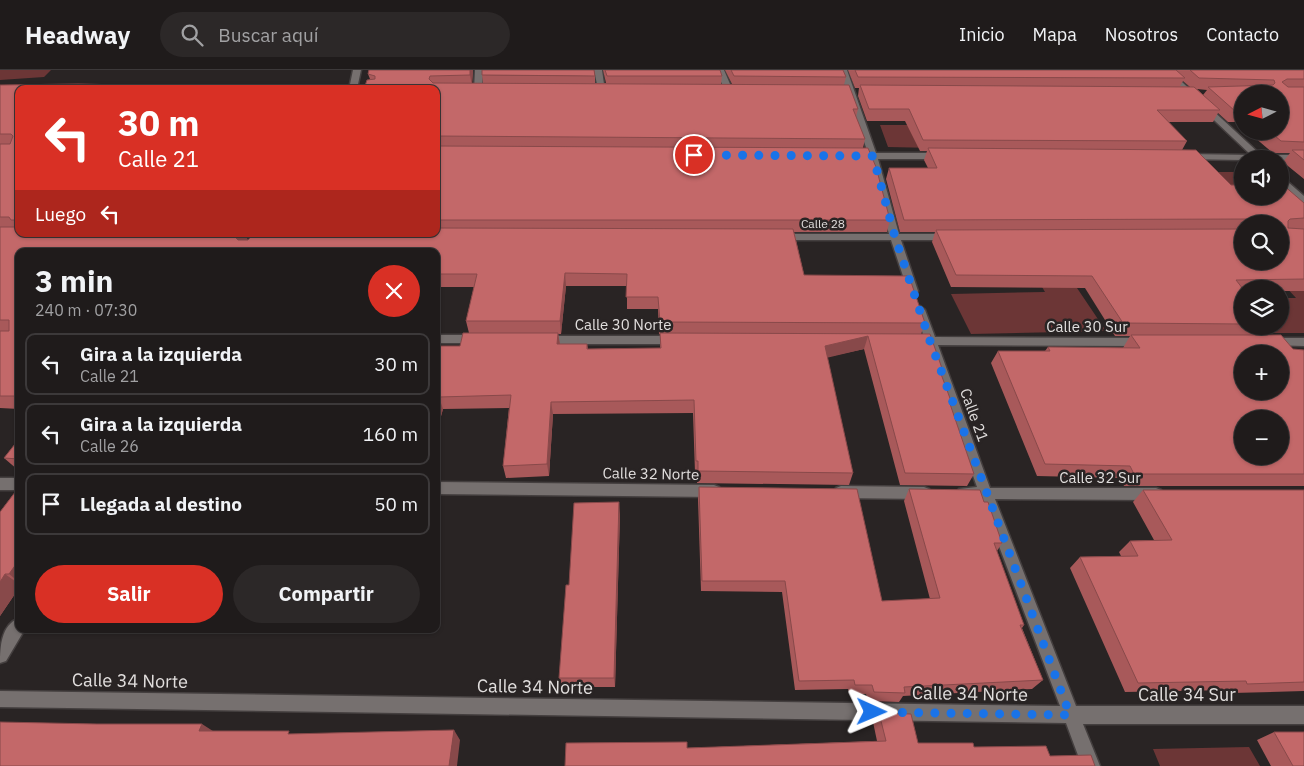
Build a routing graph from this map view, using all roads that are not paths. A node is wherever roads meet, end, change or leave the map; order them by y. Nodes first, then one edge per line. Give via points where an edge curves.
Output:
1 (357, 70) edge
2 (479, 70) edge
3 (598, 70) edge
4 (720, 70) edge
5 (843, 70) edge
6 (1165, 70) edge
7 (354, 85) edge
8 (488, 90) edge
9 (592, 90) edge
10 (602, 90) junction
11 (612, 90) edge
12 (720, 91) edge
13 (729, 91) junction
14 (739, 91) edge
15 (840, 91) edge
16 (850, 91) junction
17 (860, 91) edge
18 (1178, 93) edge
19 (1188, 93) junction
20 (1207, 93) edge
21 (1251, 150) edge
22 (843, 156) edge
23 (873, 156) junction
24 (952, 156) edge
25 (1180, 157) edge
26 (1234, 158) edge
27 (1289, 158) edge
28 (1304, 158) edge
29 (1289, 187) edge
30 (1304, 201) edge
31 (766, 237) edge
32 (895, 237) junction
33 (965, 237) edge
34 (440, 339) edge
35 (486, 340) edge
36 (535, 340) edge
37 (683, 340) edge
38 (901, 341) edge
39 (930, 341) junction
40 (1156, 342) edge
41 (1255, 342) edge
42 (1304, 342) edge
43 (0, 484) edge
44 (15, 484) edge
45 (440, 488) edge
46 (726, 491) edge
47 (826, 492) edge
48 (986, 494) junction
49 (1175, 494) edge
50 (15, 631) edge
51 (0, 655) edge
52 (0, 699) edge
53 (1070, 715) junction
54 (1304, 715) edge
55 (1091, 766) edge

1 - 7 street
2 - 8 street via 474,90
3 - 10 street
4 - 13 street
5 - 16 street, Calle 21
6 - 19 street
9 - 10 street
10 - 11 street
12 - 13 street
13 - 14 street
15 - 16 street
16 - 17 street
16 - 23 street, Calle 21
18 - 19 street
19 - 20 street
19 - 21 street
22 - 23 street
23 - 24 street
23 - 32 street, Calle 21
25 - 26 street
27 - 28 street
29 - 30 street
31 - 32 street, Calle 28
32 - 33 street, Calle 28
32 - 39 street, Calle 21
34 - 35 street
36 - 37 street, Calle 30 Norte
38 - 39 street
39 - 40 street, Calle 30 Sur
39 - 48 street, Calle 21
41 - 42 street
43 - 44 street
45 - 46 street, Calle 32 Norte
47 - 48 street
48 - 49 street, Calle 32 Sur
48 - 53 street, Calle 21
50 - 51 street
52 - 53 street, Calle 34 Norte
53 - 54 street, Calle 34 Sur
53 - 55 street, Calle 21

